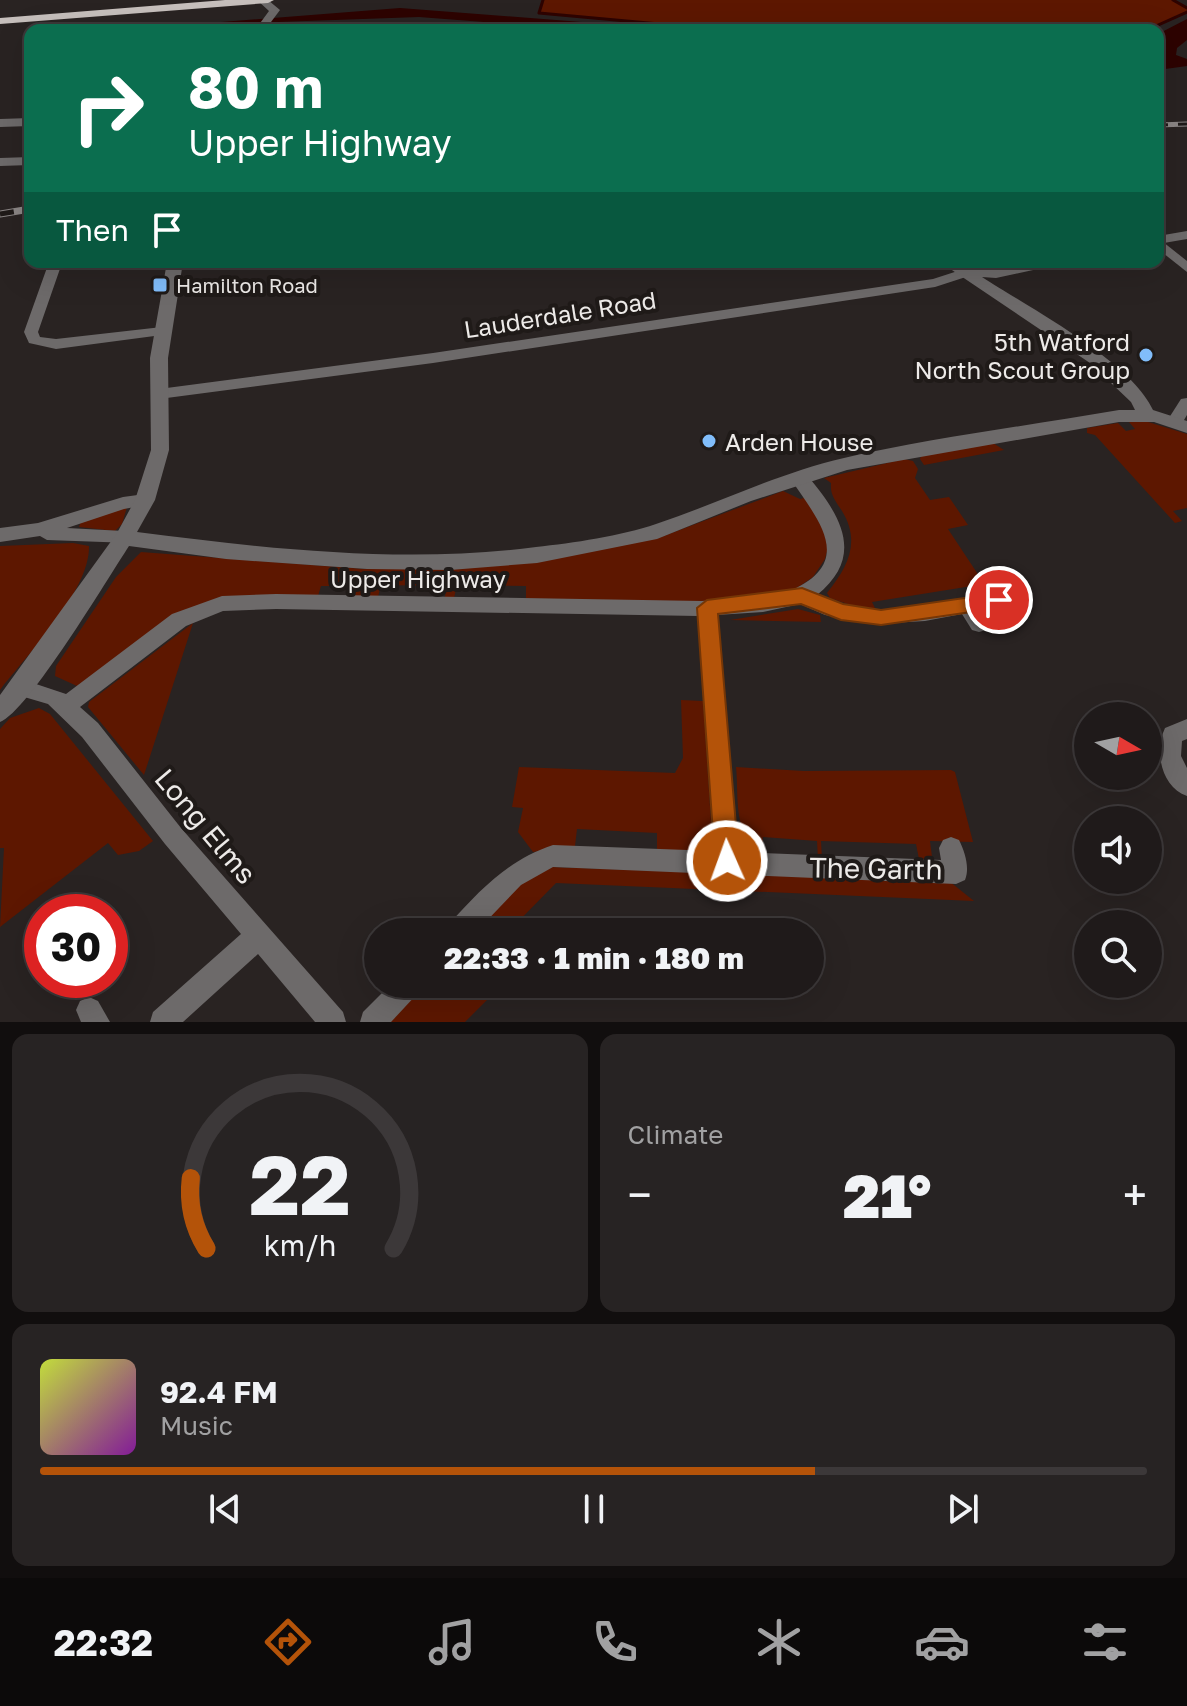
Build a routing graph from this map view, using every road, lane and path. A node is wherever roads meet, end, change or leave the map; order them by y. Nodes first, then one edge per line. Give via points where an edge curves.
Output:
1 (207, 0) edge
2 (286, 0) edge
3 (264, 5) edge
4 (0, 13) edge
5 (0, 21) edge
6 (24, 122) edge
7 (0, 123) edge
8 (24, 161) edge
9 (0, 162) edge
10 (1187, 235) edge
11 (1164, 240) edge
12 (1164, 247) edge
13 (53, 268) edge
14 (174, 268) edge
15 (959, 268) edge
16 (1021, 268) edge
17 (1187, 268) edge
18 (967, 272) junction
19 (162, 331) junction
20 (159, 394) junction
21 (1187, 403) edge
22 (1146, 415) junction
23 (1176, 422) edge
24 (799, 478) junction
25 (145, 500) junction
26 (39, 530) junction
27 (0, 535) edge
28 (124, 538) junction
29 (802, 596) junction
30 (999, 600) dead end
31 (967, 605) junction
32 (707, 608) junction
33 (979, 624) dead end
34 (21, 688) junction
35 (65, 706) junction
36 (0, 712) edge
37 (1187, 728) edge
38 (1187, 786) edge
39 (951, 848) dead end
40 (727, 861) junction
41 (472, 918) edge
42 (259, 935) junction
43 (396, 998) edge
44 (163, 1022) edge
45 (333, 1022) edge
46 (373, 1022) edge

1 - 4 highway
2 - 3 highway
3 - 5 highway
6 - 7 street
8 - 9 street
10 - 11 street
12 - 17 street
13 - 19 street via 31,332 34,340 56,344
14 - 19 street
15 - 18 street
16 - 18 street
18 - 20 street, Lauderdale Road via 935,283
18 - 22 street via 982,288 1096,359 1139,399
19 - 20 street
20 - 25 street via 160,450
21 - 23 street, Upper Highway
22 - 23 street, Upper Highway
22 - 24 street, Upper Highway via 891,454
24 - 28 street, Upper Highway via 657,532 537,555 367,561
24 - 29 street via 833,522 837,540 820,581
25 - 26 street
25 - 28 street
26 - 27 street
26 - 28 street
28 - 34 street
29 - 31 street, Upper Highway via 841,612 881,618
29 - 32 street, Upper Highway
30 - 31 street, Upper Highway
31 - 33 street
32 - 35 street, Upper Highway via 222,604 179,620
32 - 40 street
34 - 35 street, Long Elms via 55,697
34 - 36 street
35 - 42 street, Long Elms
37 - 38 street via 1173,735 1168,747
39 - 40 street, The Garth via 956,872
40 - 41 street, The Garth via 568,855 539,860 510,878
42 - 44 street
42 - 45 street, Long Elms
43 - 46 street

